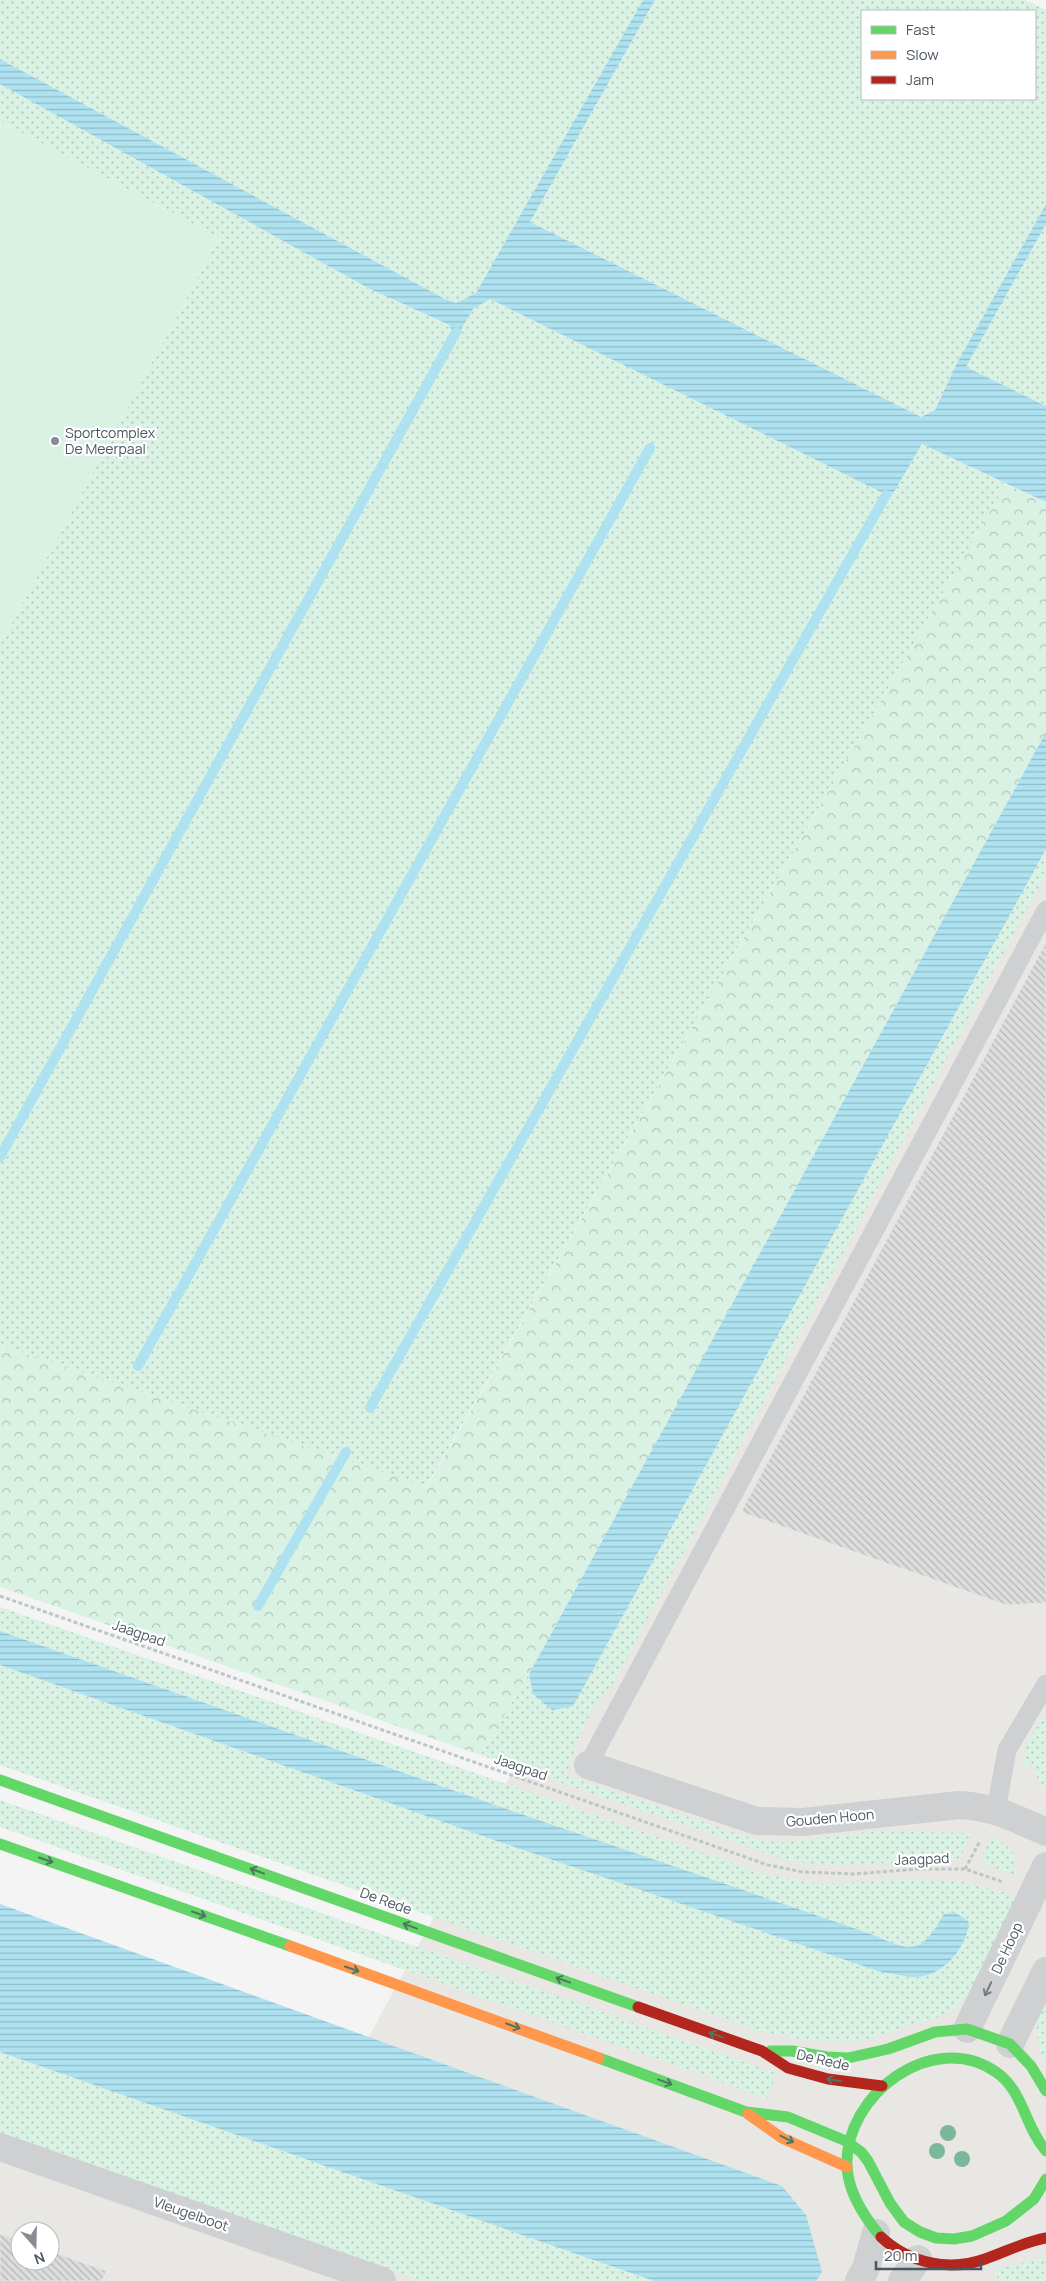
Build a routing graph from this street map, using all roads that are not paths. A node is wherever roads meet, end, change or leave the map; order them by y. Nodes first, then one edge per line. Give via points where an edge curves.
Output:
1 (1046, 910) edge
2 (1046, 1684) edge
3 (588, 1765) joint
4 (0, 1780) edge
5 (996, 1810) junction
6 (1046, 1832) edge
7 (0, 1844) edge
8 (1046, 1866) edge
9 (1046, 1971) edge
10 (967, 2030) junction
11 (1010, 2044) junction
12 (762, 2051) junction
13 (949, 2058) junction
14 (882, 2086) junction
15 (1046, 2090) edge
16 (746, 2112) junction
17 (850, 2143) junction
18 (0, 2147) edge
19 (1046, 2150) edge
20 (847, 2167) junction
21 (1046, 2179) edge
22 (1022, 2210) junction
23 (1038, 2211) dead end
24 (876, 2234) junction
25 (1046, 2238) edge
26 (928, 2249) junction
27 (382, 2281) edge
28 (859, 2281) edge
29 (902, 2281) edge

1 - 3 lane
2 - 5 lane via 1007,1750
3 - 5 street, Gouden Hoon via 757,1821 810,1822 959,1804
12 -> 4 main road, De Rede
5 - 6 street, Gouden Hoon
7 -> 16 main road
8 -> 10 street, De Hoop
9 - 11 street
10 - 11 main road
10 - 12 main road, De Rede via 935,2032 848,2058 792,2050
10 - 13 main road
11 - 15 main road via 1031,2066
14 -> 12 main road, De Rede via 828,2079 788,2068
13 - 14 main road via 918,2065
13 - 19 main road via 966,2058 999,2073 1012,2087 1028,2128
14 - 17 main road via 864,2107
16 - 17 main road via 787,2117
16 -> 20 main road via 782,2138
17 - 20 main road
17 - 26 main road via 865,2155 894,2209 904,2222 919,2232
18 - 27 street, Vleugelboot
20 - 24 main road via 858,2204
21 - 22 main road via 1035,2198
22 - 23 main road
22 - 26 main road via 980,2234 957,2238
24 - 26 main road via 894,2250
24 - 28 street
25 - 26 main road via 1028,2240 981,2261 947,2266
26 - 29 street

